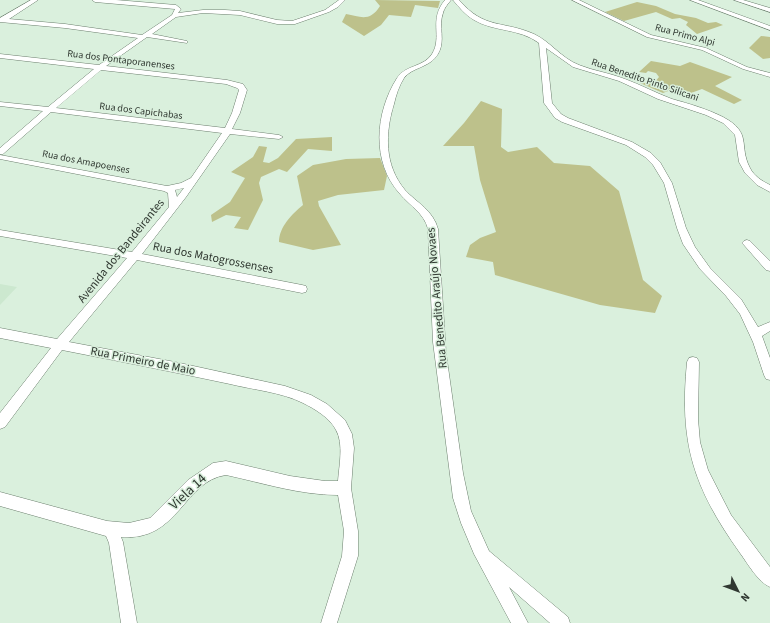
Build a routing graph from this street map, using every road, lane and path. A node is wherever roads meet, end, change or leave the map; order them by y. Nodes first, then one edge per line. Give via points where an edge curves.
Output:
1 (35, 0) edge
2 (95, 0) edge
3 (342, 0) edge
4 (448, 0) edge
5 (456, 0) edge
6 (575, 0) edge
7 (693, 0) edge
8 (737, 0) edge
9 (770, 3) edge
10 (760, 7) junction
11 (770, 10) edge
12 (174, 16) junction
13 (1, 21) edge
14 (770, 28) edge
15 (143, 36) junction
16 (185, 42) dead end
17 (542, 42) junction
18 (557, 55) junction
19 (0, 56) edge
20 (542, 56) junction
21 (99, 68) junction
22 (770, 75) edge
23 (240, 86) joint
24 (0, 104) edge
25 (48, 110) junction
26 (228, 132) junction
27 (279, 137) dead end
28 (0, 152) edge
29 (0, 157) edge
30 (194, 180) junction
31 (167, 189) junction
32 (770, 189) edge
33 (174, 207) junction
34 (0, 232) edge
35 (747, 243) dead end
36 (135, 256) junction
37 (770, 267) edge
38 (302, 289) dead end
39 (770, 326) edge
40 (0, 333) edge
41 (755, 334) junction
42 (60, 344) junction
43 (693, 362) dead end
44 (770, 374) edge
45 (0, 423) edge
46 (344, 488) junction
47 (0, 499) edge
48 (107, 528) junction
49 (482, 554) junction
50 (770, 579) edge
51 (129, 623) edge
52 (329, 623) edge
53 (520, 623) edge
54 (562, 623) edge

1 - 13 street
2 - 12 street via 176,7 178,9
3 - 12 street via 326,11 293,23 232,12 206,11
4 - 49 street, Rua Benedito Araújo Novaes via 440,9 436,54 400,78 386,114 383,140 398,188 428,216 432,224 438,331 459,494 467,522
5 - 17 street, Rua Benedito Pinto Silicani via 467,13 481,23 527,34
6 - 22 street, Rua Primo Alpi via 649,36 704,49 745,68
7 - 14 street
8 - 10 street
9 - 10 street
10 - 11 street
12 - 15 street
13 - 15 street
15 - 16 street
15 - 21 street
17 - 18 street, Rua Benedito Pinto Silicani
17 - 20 street
18 - 20 street
18 - 32 street, Rua Benedito Pinto Silicani via 576,66 617,78 724,121 739,136 742,157 749,174
19 - 21 street, Rua dos Pontaporanenses
20 - 41 street via 548,103 558,116 635,147 649,156 660,168 669,183 687,242 704,266 743,310
21 - 23 street, Rua dos Pontaporanenses via 226,82
21 - 25 street
23 - 26 street, Avenida dos Bandeirantes via 242,95
24 - 25 street, Rua dos Capichabas
25 - 26 street, Rua dos Capichabas
25 - 28 street
26 - 27 street, Rua dos Capichabas
26 - 30 street, Avenida dos Bandeirantes
29 - 31 street, Rua dos Amapoenses
30 - 31 street, Rua dos Amapoenses
30 - 33 street, Avenida dos Bandeirantes
31 - 33 street via 172,192
33 - 36 street, Avenida dos Bandeirantes
34 - 36 street, Rua dos Matogrossenses
35 - 37 street
36 - 38 street, Rua dos Matogrossenses
36 - 42 street, Avenida dos Bandeirantes
39 - 41 street
40 - 42 street, Rua Primeiro de Maio
41 - 44 street
42 - 45 street, Avenida dos Bandeirantes
42 - 46 street, Rua Primeiro de Maio via 285,391 307,399 323,408 340,424 345,434 347,448
43 - 50 street via 690,392 697,454 721,510
46 - 48 street, Viela 14 via 290,483 226,468 213,470 193,485 153,525 129,530
46 - 52 street, Rua Primeiro de Maio via 351,531 350,556
47 - 48 street, Viela 14
48 - 51 street via 116,542
49 - 53 street, Rua Benedito Araújo Novaes
49 - 54 street

